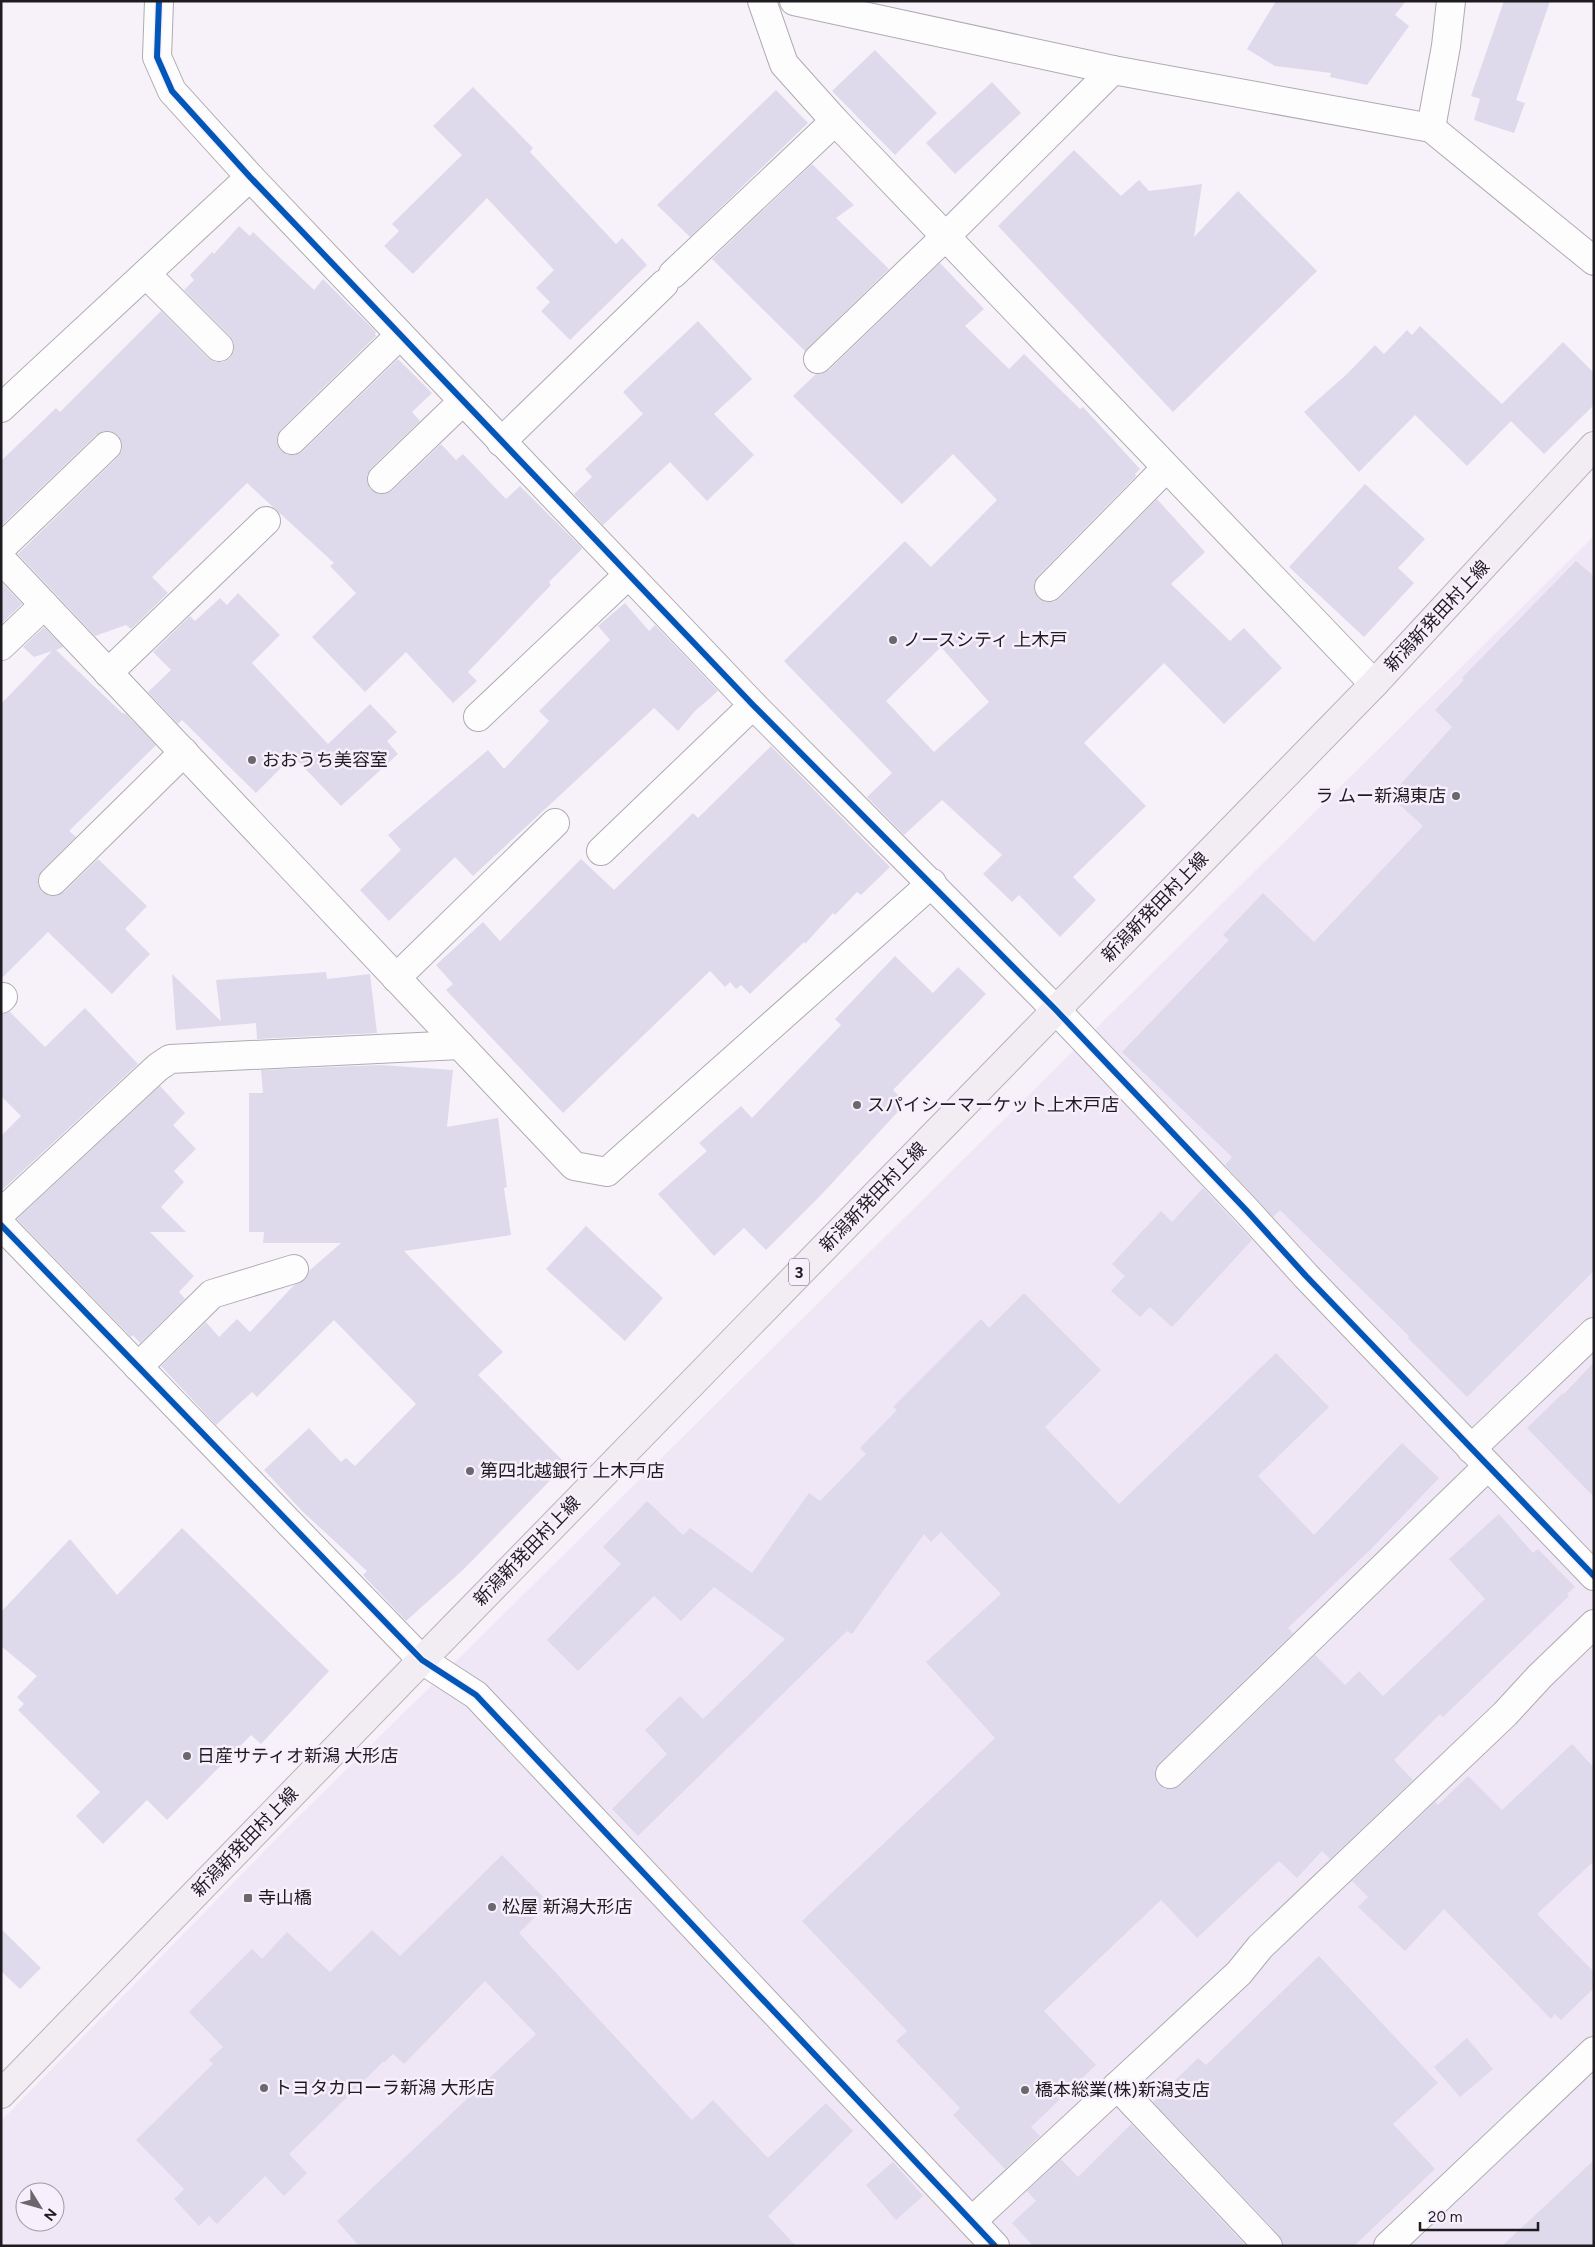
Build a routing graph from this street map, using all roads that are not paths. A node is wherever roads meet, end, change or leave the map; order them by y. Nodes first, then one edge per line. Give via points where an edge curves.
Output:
1 (159, 1) edge
2 (762, 1) edge
3 (794, 1) edge
4 (1451, 1) edge
5 (1113, 70) junction
6 (835, 121) junction
7 (1432, 128) junction
8 (250, 177) junction
9 (946, 237) junction
10 (1594, 261) edge
11 (146, 274) junction
12 (400, 334) junction
13 (220, 347) dead end
14 (818, 359) dead end
15 (462, 401) junction
16 (1, 408) edge
17 (292, 440) dead end
18 (501, 442) junction
19 (107, 446) dead end
20 (1594, 446) edge
21 (1166, 468) junction
22 (382, 480) dead end
23 (266, 521) dead end
24 (1, 548) edge
25 (1, 559) edge
26 (628, 575) junction
27 (1048, 587) dead end
28 (44, 605) junction
29 (1, 646) edge
30 (108, 673) junction
31 (1374, 684) junction
32 (753, 705) junction
33 (478, 717) dead end
34 (184, 752) junction
35 (555, 823) dead end
36 (601, 851) dead end
37 (53, 881) dead end
38 (932, 883) junction
39 (396, 978) junction
40 (1055, 1009) junction
41 (460, 1045) junction
42 (1, 1213) edge
43 (1, 1225) edge
44 (294, 1269) dead end
45 (1594, 1332) edge
46 (138, 1366) junction
47 (1480, 1457) junction
48 (1594, 1576) edge
49 (1594, 1624) edge
50 (422, 1660) junction
51 (1170, 1774) dead end
52 (1594, 2051) edge
53 (1117, 2086) junction
54 (1, 2094) edge
55 (972, 2221) junction
56 (995, 2246) edge
57 (1268, 2246) edge
58 (1388, 2246) edge

1 - 8 street via 157,57 172,91
2 - 6 street via 784,64
3 - 5 street
4 - 7 street
5 - 7 street
5 - 9 street
6 - 9 street
6 - 18 street
7 - 10 street
8 - 11 street
8 - 12 street
9 - 14 street
9 - 21 street
11 - 13 street
11 - 16 street
12 - 15 street
12 - 17 street
15 - 18 street
15 - 22 street
18 - 26 street
19 - 24 street
20 - 31 main road, 新潟新発田村上線 / 3
21 - 27 street
21 - 31 street
23 - 30 street
25 - 28 street
26 - 32 street
26 - 33 street
28 - 29 street
28 - 30 street
30 - 34 street
31 - 40 main road, 新潟新発田村上線 / 3
32 - 36 street
32 - 38 street
34 - 37 street
34 - 39 street
35 - 39 street
38 - 40 street
38 - 41 street via 607,1172 574,1166
39 - 41 street
40 - 47 street
40 - 50 main road, 新潟新発田村上線 / 3
41 - 42 street via 170,1059
43 - 46 street
44 - 46 street via 212,1294
45 - 47 street
46 - 50 street
47 - 48 street
47 - 51 street
49 - 53 street via 1505,1714 1260,1946 1239,1973
50 - 54 main road, 新潟新発田村上線 / 3
50 - 55 street via 476,1695
52 - 58 street
53 - 55 street
53 - 57 street
55 - 56 street

